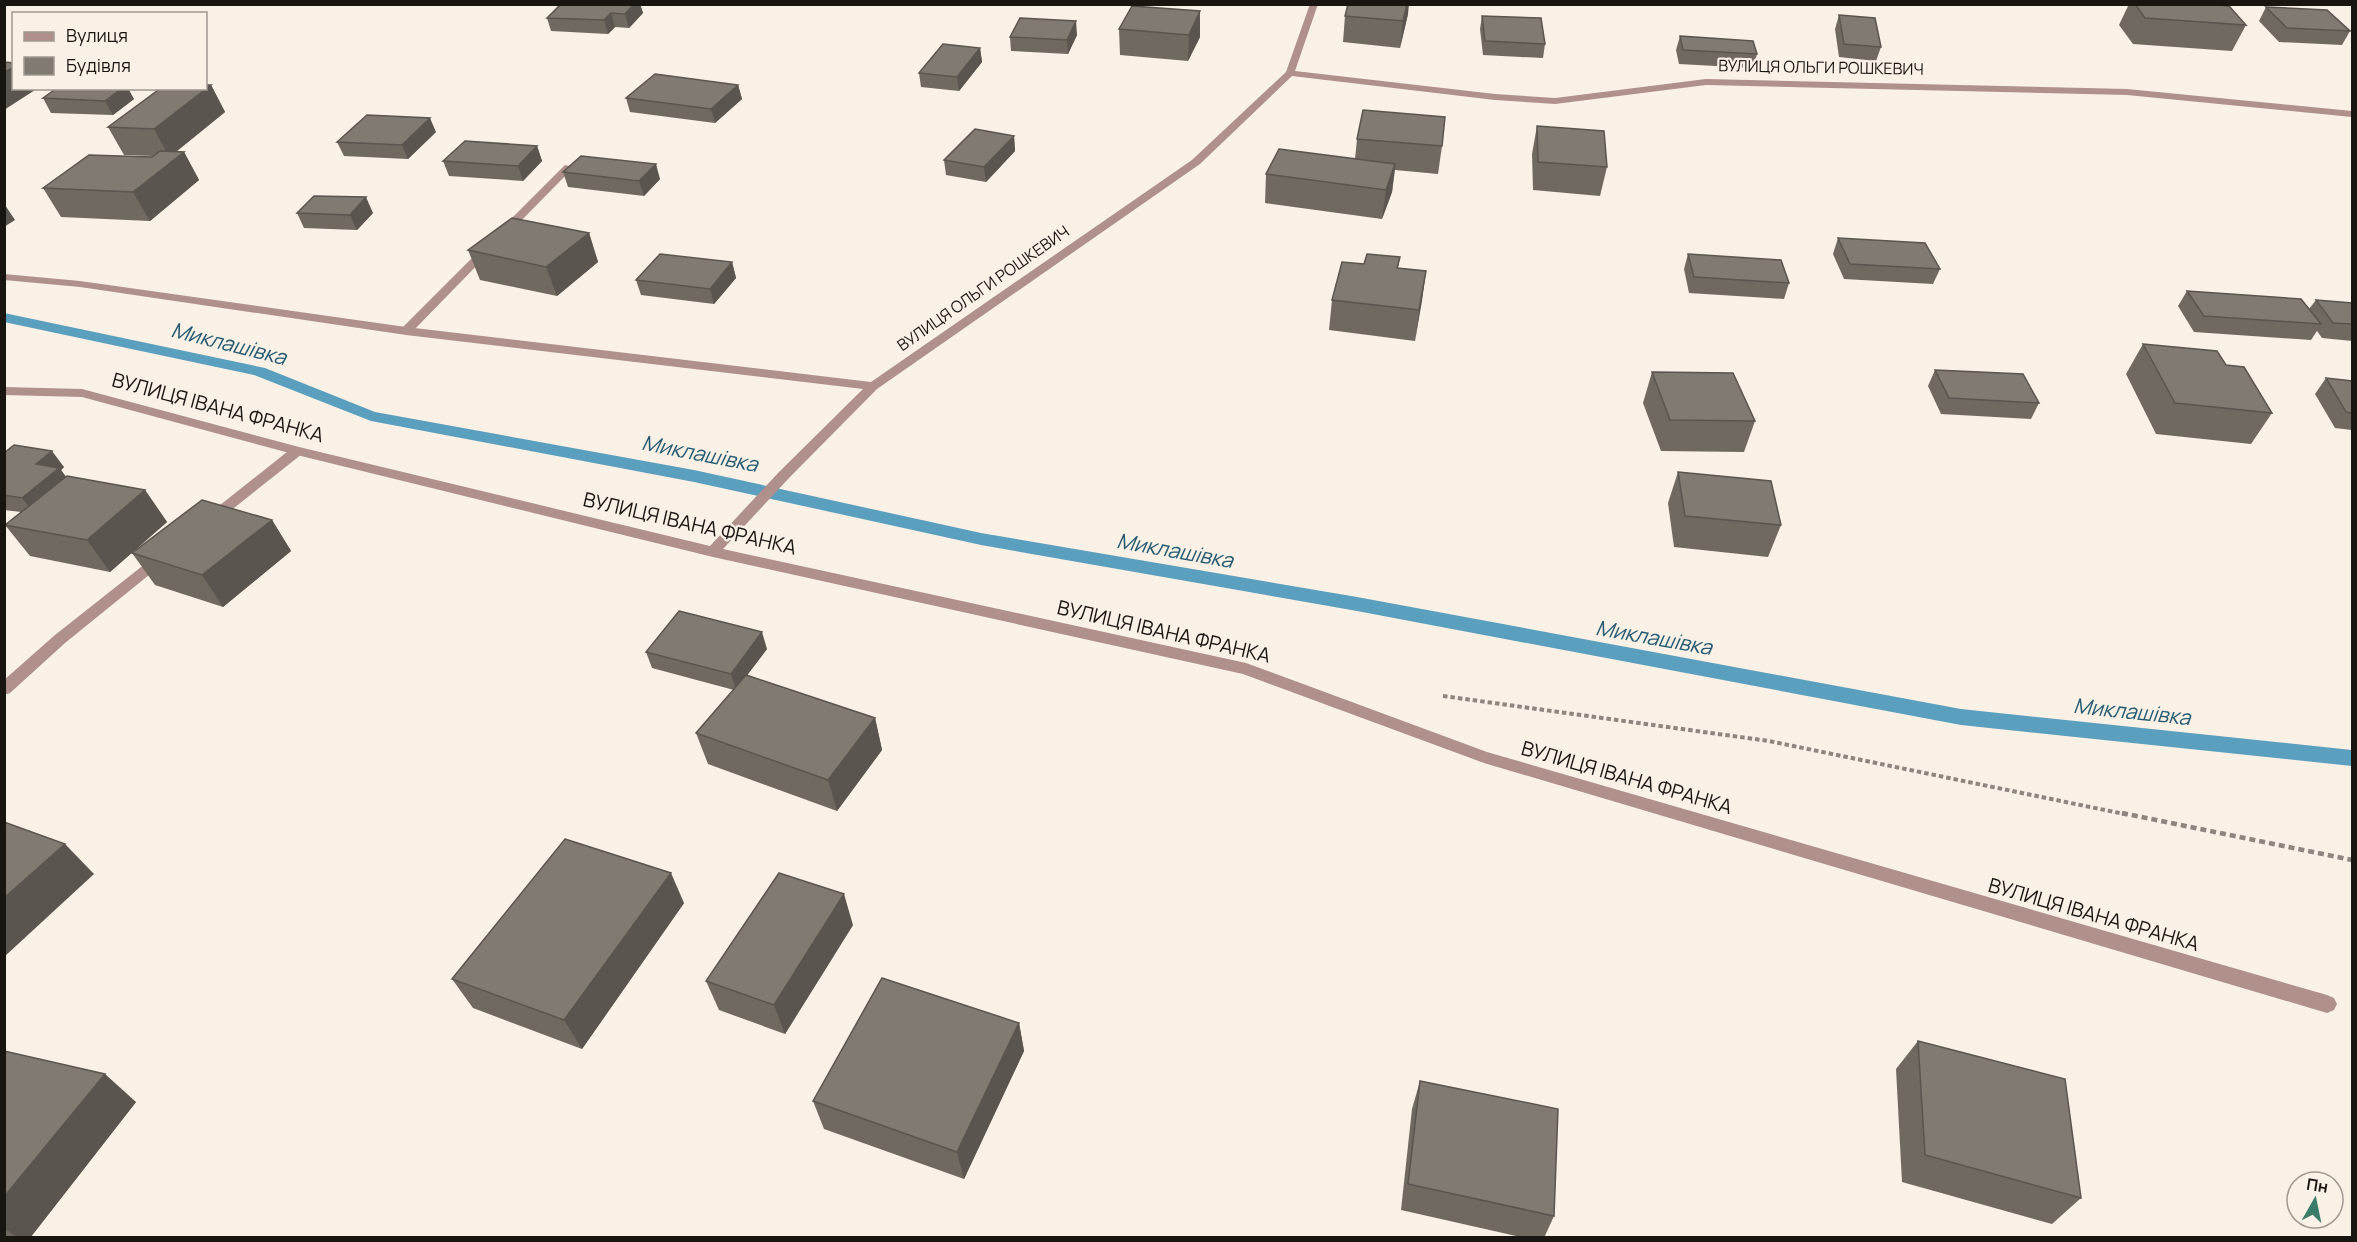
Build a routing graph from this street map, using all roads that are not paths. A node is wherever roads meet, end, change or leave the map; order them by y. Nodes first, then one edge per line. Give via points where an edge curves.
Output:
1 (1314, 4) edge
2 (1290, 73) junction
3 (2352, 114) edge
4 (568, 167) edge
5 (4, 277) edge
6 (405, 331) junction
7 (873, 386) junction
8 (4, 391) edge
9 (297, 451) junction
10 (196, 530) edge
11 (169, 552) edge
12 (713, 552) junction
13 (4, 688) edge
14 (2327, 1004) dead end

1 - 2 street, ВУЛИЦЯ ОЛЬГИ РОШКЕВИЧ
2 - 3 street, ВУЛИЦЯ ОЛЬГИ РОШКЕВИЧ via 1556,101 1718,82 2127,92
2 - 7 street, ВУЛИЦЯ ОЛЬГИ РОШКЕВИЧ via 1196,162
4 - 6 street
5 - 6 street via 80,284
6 - 7 street
7 - 12 street, ВУЛИЦЯ ОЛЬГИ РОШКЕВИЧ
8 - 9 street, ВУЛИЦЯ ІВАНА ФРАНКА via 82,393
9 - 10 street
9 - 12 street, ВУЛИЦЯ ІВАНА ФРАНКА
11 - 13 street
12 - 14 street, ВУЛИЦЯ ІВАНА ФРАНКА via 1246,669 1484,757

